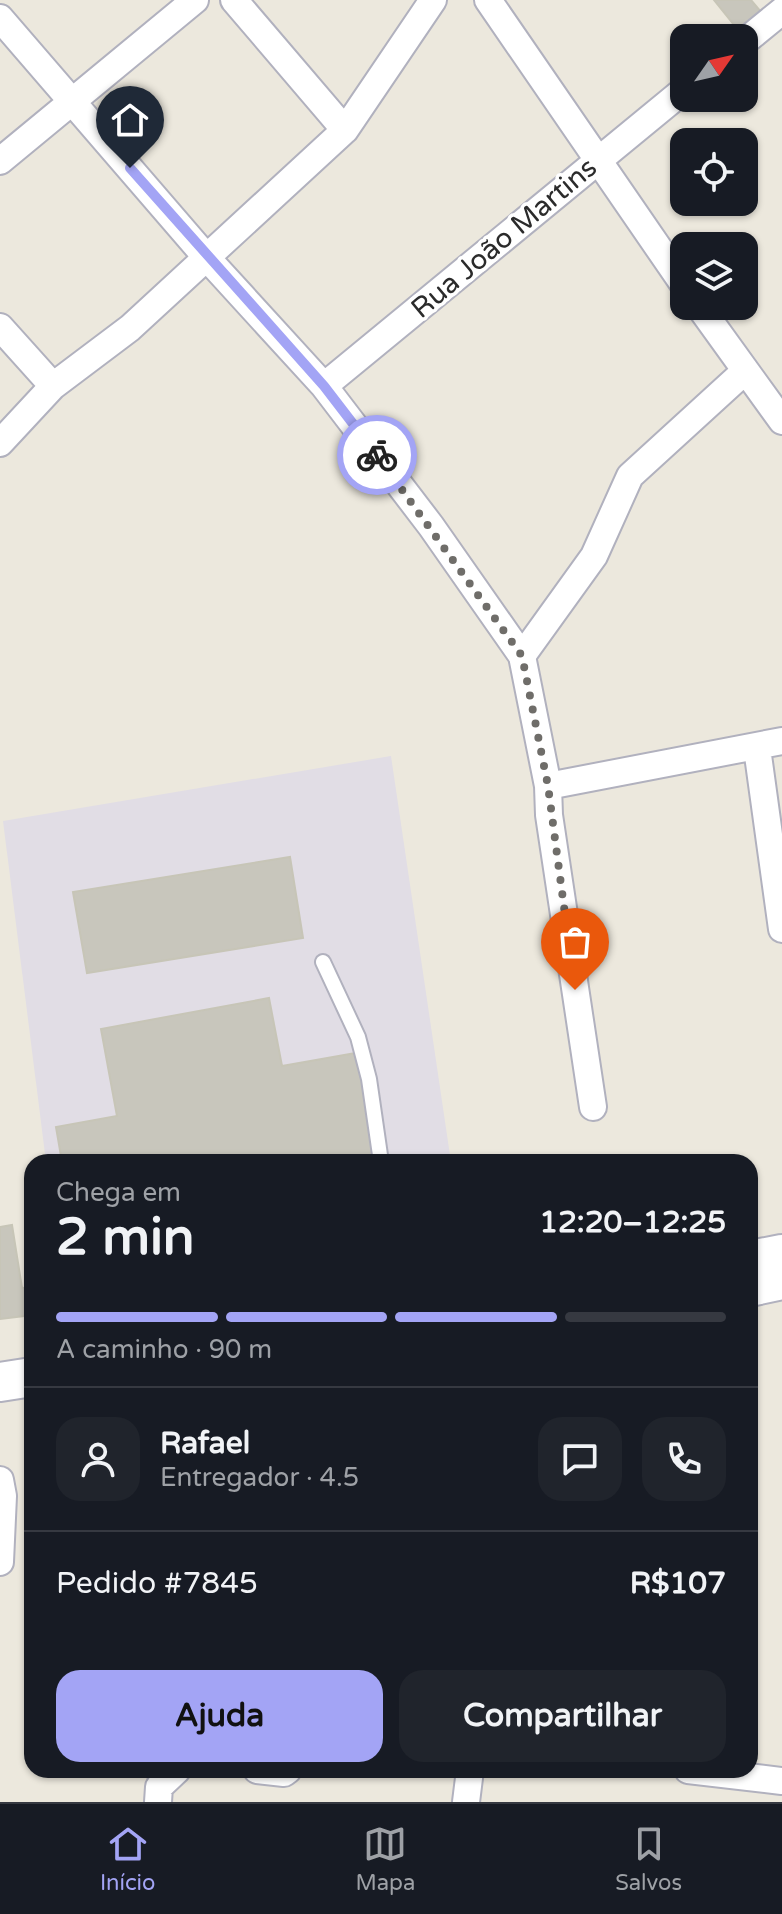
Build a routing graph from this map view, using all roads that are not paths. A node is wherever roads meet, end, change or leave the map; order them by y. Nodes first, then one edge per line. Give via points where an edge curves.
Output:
1 (195, 0) edge
2 (234, 0) edge
3 (433, 0) edge
4 (488, 0) edge
5 (782, 11) edge
6 (0, 18) edge
7 (758, 31) edge
8 (670, 101) edge
9 (72, 102) junction
10 (345, 130) junction
11 (597, 160) junction
12 (0, 161) edge
13 (207, 258) junction
14 (670, 265) edge
15 (709, 320) edge
16 (0, 327) edge
17 (745, 371) junction
18 (53, 386) junction
19 (324, 386) junction
20 (782, 421) edge
21 (0, 443) edge
22 (522, 656) junction
23 (769, 745) edge
24 (548, 786) junction
25 (782, 929) edge
26 (323, 962) dead end
27 (593, 1107) dead end
28 (380, 1154) edge
29 (782, 1254) edge
30 (758, 1258) edge
31 (782, 1280) edge
32 (758, 1285) edge
33 (24, 1378) edge
34 (0, 1382) edge
35 (24, 1402) edge
36 (0, 1405) edge
37 (0, 1480) edge
38 (1, 1558) edge
39 (169, 1778) edge
40 (469, 1778) edge
41 (756, 1778) edge
42 (782, 1781) edge
43 (158, 1802) edge
44 (466, 1802) edge

1 - 9 street
2 - 10 street
3 - 10 street
4 - 11 street
5 - 7 street
6 - 9 street
8 - 11 street, Rua João Martins
9 - 12 street
9 - 13 street
10 - 13 street
11 - 14 street
11 - 19 street, Rua João Martins
13 - 18 street via 130,328
13 - 19 street
15 - 17 street
16 - 18 street
17 - 20 street
17 - 22 street via 630,476 594,556
18 - 21 street
19 - 22 street
22 - 24 street
23 - 24 street
23 - 25 street
24 - 27 street
26 - 28 lane via 358,1037
29 - 30 main road
31 - 32 main road
33 - 34 main road
35 - 36 main road
37 - 38 street
39 - 43 street via 159,1787
40 - 44 street
41 - 42 street

